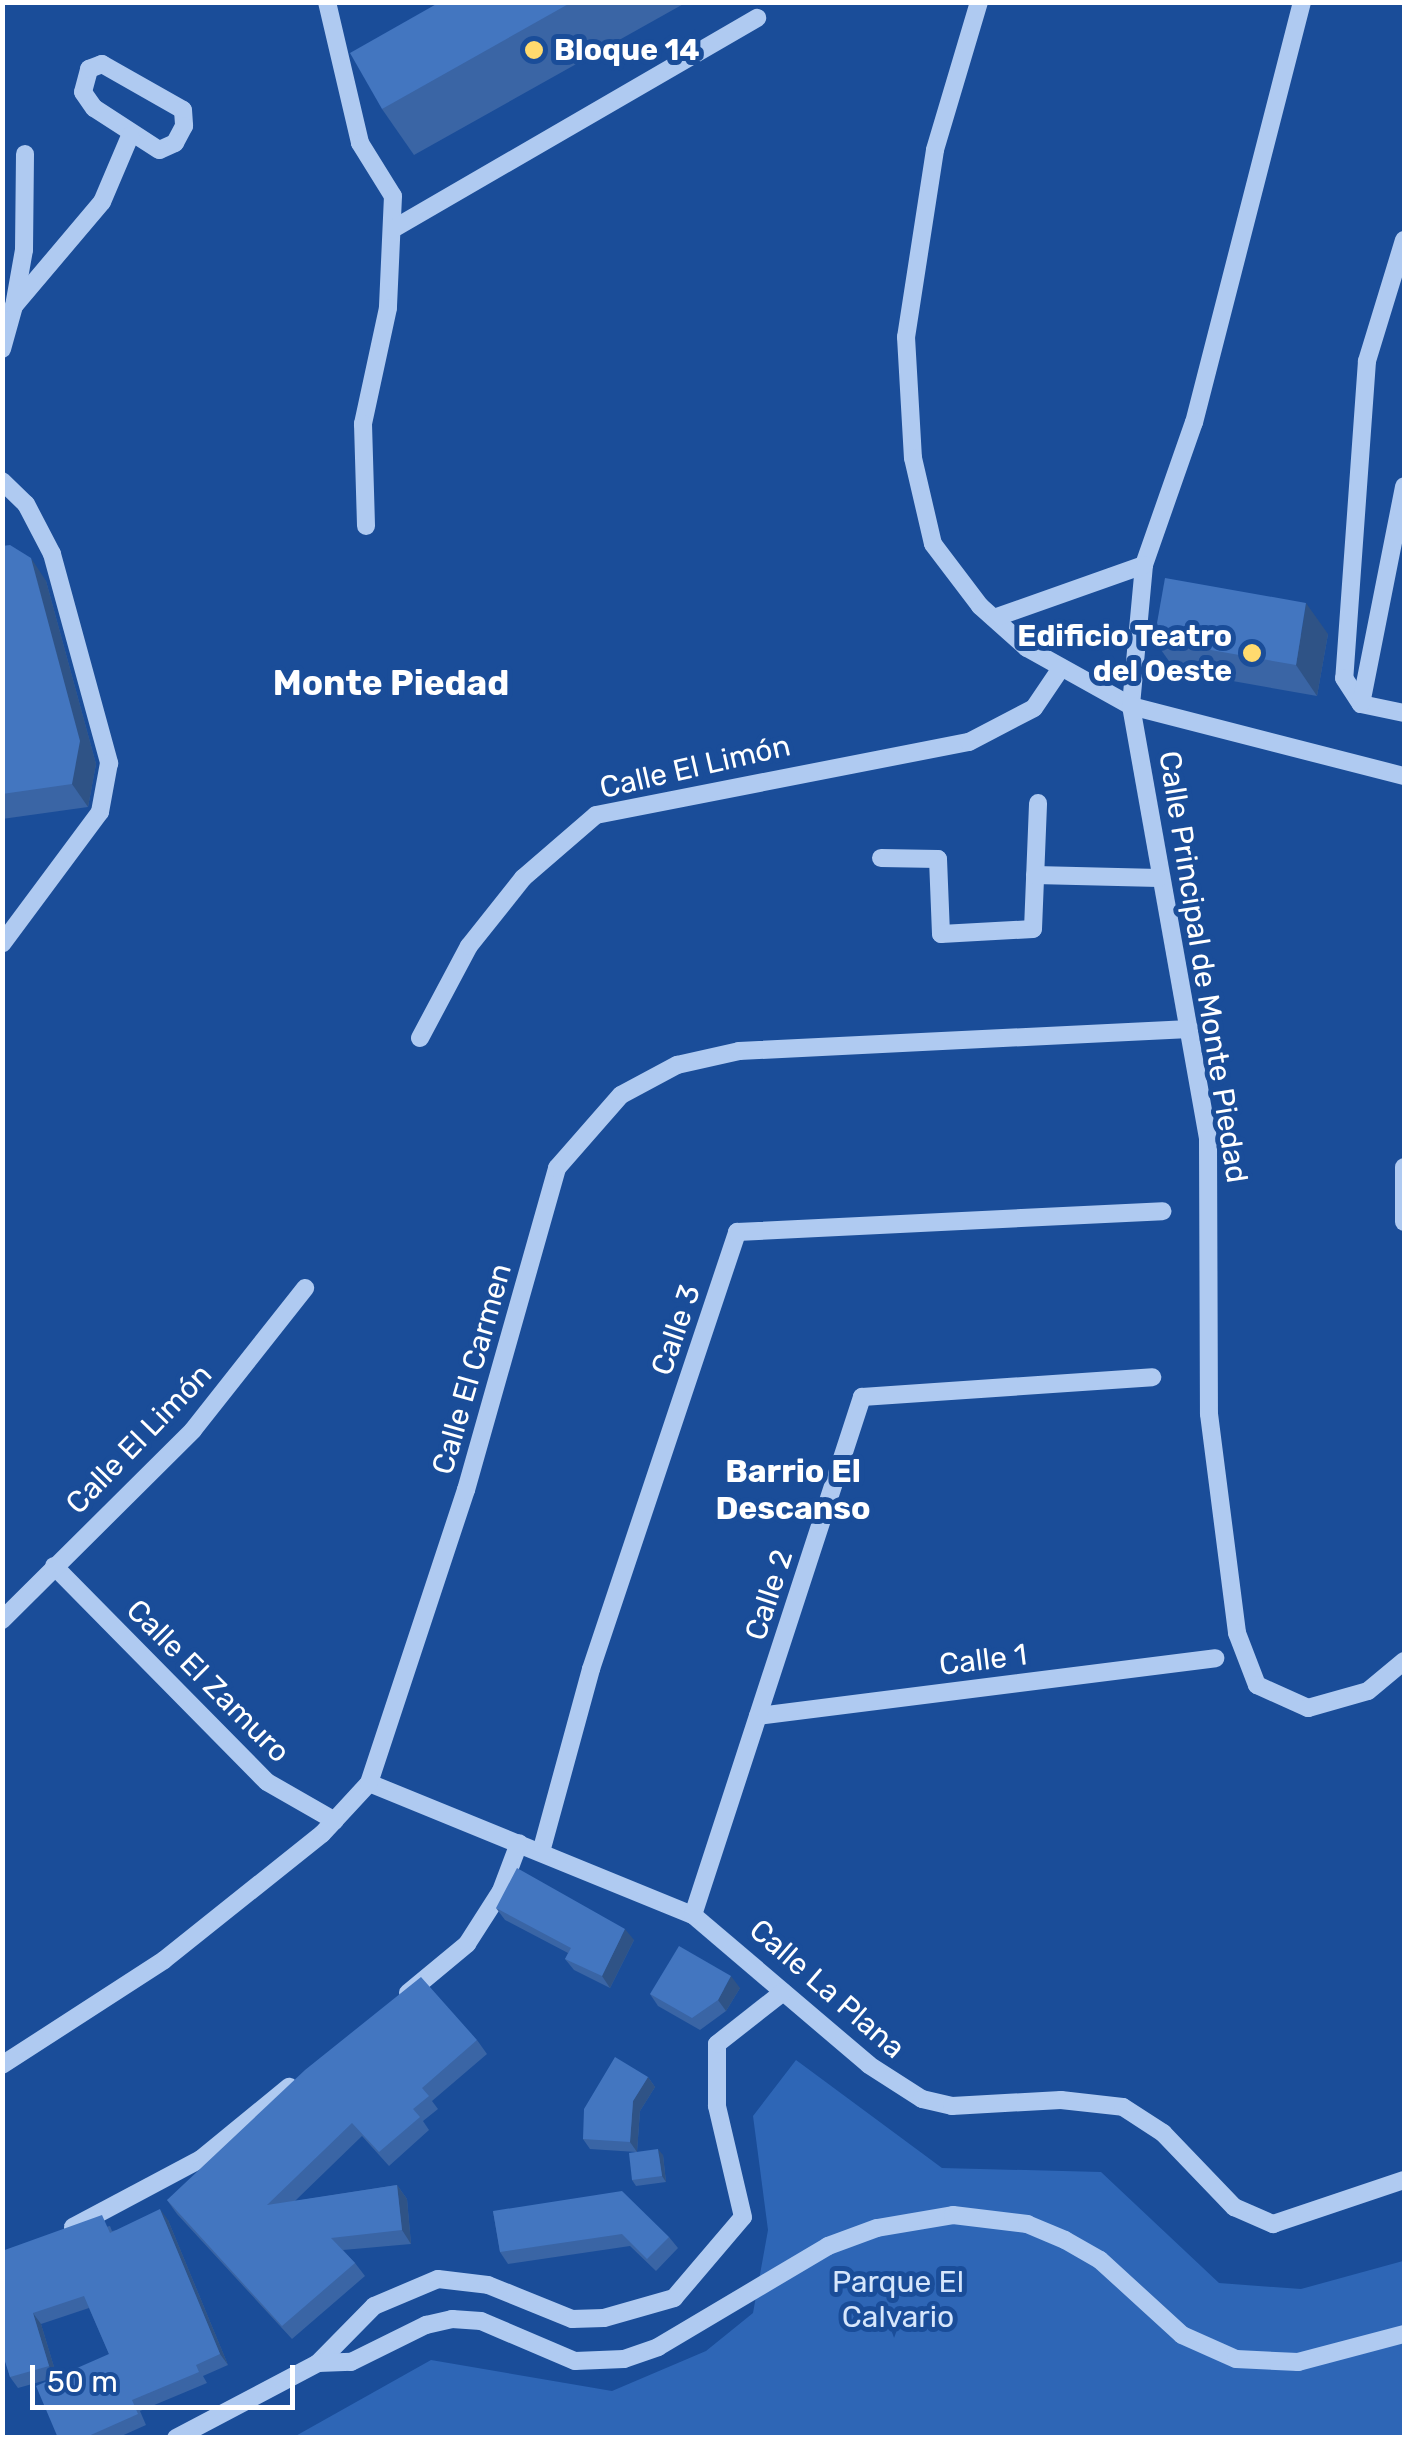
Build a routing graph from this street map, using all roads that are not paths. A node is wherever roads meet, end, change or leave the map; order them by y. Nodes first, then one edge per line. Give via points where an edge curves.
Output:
1 (327, 2) edge
2 (979, 2) edge
3 (1302, 2) edge
4 (757, 18) dead end
5 (130, 136) junction
6 (25, 154) dead end
7 (393, 229) junction
8 (1404, 240) edge
9 (14, 306) junction
10 (2, 349) edge
11 (2, 481) edge
12 (1404, 486) edge
13 (366, 526) dead end
14 (1144, 566) junction
15 (994, 618) junction
16 (1061, 668) junction
17 (1361, 704) junction
18 (1131, 706) junction
19 (1404, 713) edge
20 (1404, 776) edge
21 (1038, 803) dead end
22 (882, 858) dead end
23 (1035, 875) junction
24 (1160, 878) junction
25 (2, 944) edge
26 (1188, 1030) junction
27 (420, 1038) dead end
28 (1404, 1167) edge
29 (1162, 1211) dead end
30 (1404, 1222) edge
31 (305, 1288) dead end
32 (1152, 1377) dead end
33 (54, 1566) junction
34 (2, 1620) edge
35 (1215, 1658) dead end
36 (1404, 1661) edge
37 (1397, 1678) edge
38 (758, 1716) junction
39 (369, 1783) junction
40 (335, 1821) junction
41 (518, 1842) junction
42 (541, 1852) junction
43 (693, 1915) junction
44 (783, 1992) junction
45 (389, 2008) edge
46 (2, 2065) edge
47 (301, 2078) edge
48 (1404, 2180) edge
49 (61, 2232) edge
50 (1404, 2334) edge
51 (318, 2364) junction
52 (176, 2438) edge

1 - 7 street via 360,143 392,196
2 - 15 street via 924,203 906,381 913,458 933,544
3 - 14 street, Calle Principal de Monte Piedad via 1194,422
4 - 7 street
5 - 5 street via 166,150 184,126 183,110 134,78 95,65 84,96
5 - 9 street via 102,202
6 - 9 street via 24,250
7 - 13 street via 388,308 363,424
8 - 17 street via 1367,361 1344,678
9 - 10 street
11 - 25 street via 26,504 52,554 109,762 100,812
12 - 17 street
14 - 15 street
14 - 18 street, Calle Principal de Monte Piedad
15 - 16 street
16 - 18 street
16 - 27 street, Calle El Limón via 1034,708 969,742 596,815 523,878 491,918 446,983
17 - 19 street
18 - 20 street
18 - 24 street, Calle Principal de Monte Piedad
21 - 23 street
22 - 23 street via 938,859 940,934 1033,928
23 - 24 street
24 - 26 street, Calle Principal de Monte Piedad
26 - 37 street, Calle Principal de Monte Piedad via 1211,1177 1209,1414 1237,1633 1257,1685 1288,1703 1308,1708 1349,1700
26 - 39 street, Calle El Carmen via 738,1051 677,1065 621,1094 557,1168 466,1490
28 - 30 street
29 - 42 street, Calle 3 via 738,1232 591,1670
31 - 33 street, Calle El Limón via 194,1430
32 - 38 street, Calle 2 via 862,1397
33 - 34 street, Calle El Limón
33 - 40 street, Calle El Zamuro via 267,1782
35 - 38 street, Calle 1
36 - 37 street, Calle Principal de Monte Piedad
38 - 43 street, Calle 2
39 - 40 street, Calle El Carmen
39 - 41 street, Calle La Plana
40 - 46 street, Calle El Carmen via 164,1960
41 - 42 street, Calle La Plana
41 - 45 street via 501,1891 467,1944
42 - 43 street, Calle La Plana
43 - 44 street, Calle La Plana
44 - 48 street, Calle La Plana via 869,2065 922,2099 952,2106 1061,2100 1123,2107 1163,2134 1250,2217 1287,2223
44 - 51 street via 716,2044 716,2106 743,2217 674,2298 572,2320 488,2286 438,2279 374,2306
47 - 49 street via 201,2159
50 - 51 street via 1298,2362 1236,2359 1182,2335 1100,2260 1066,2240 1027,2224 954,2215 877,2228 828,2246 658,2347 624,2359 575,2361 482,2320 452,2320 426,2325 351,2362
51 - 52 street

